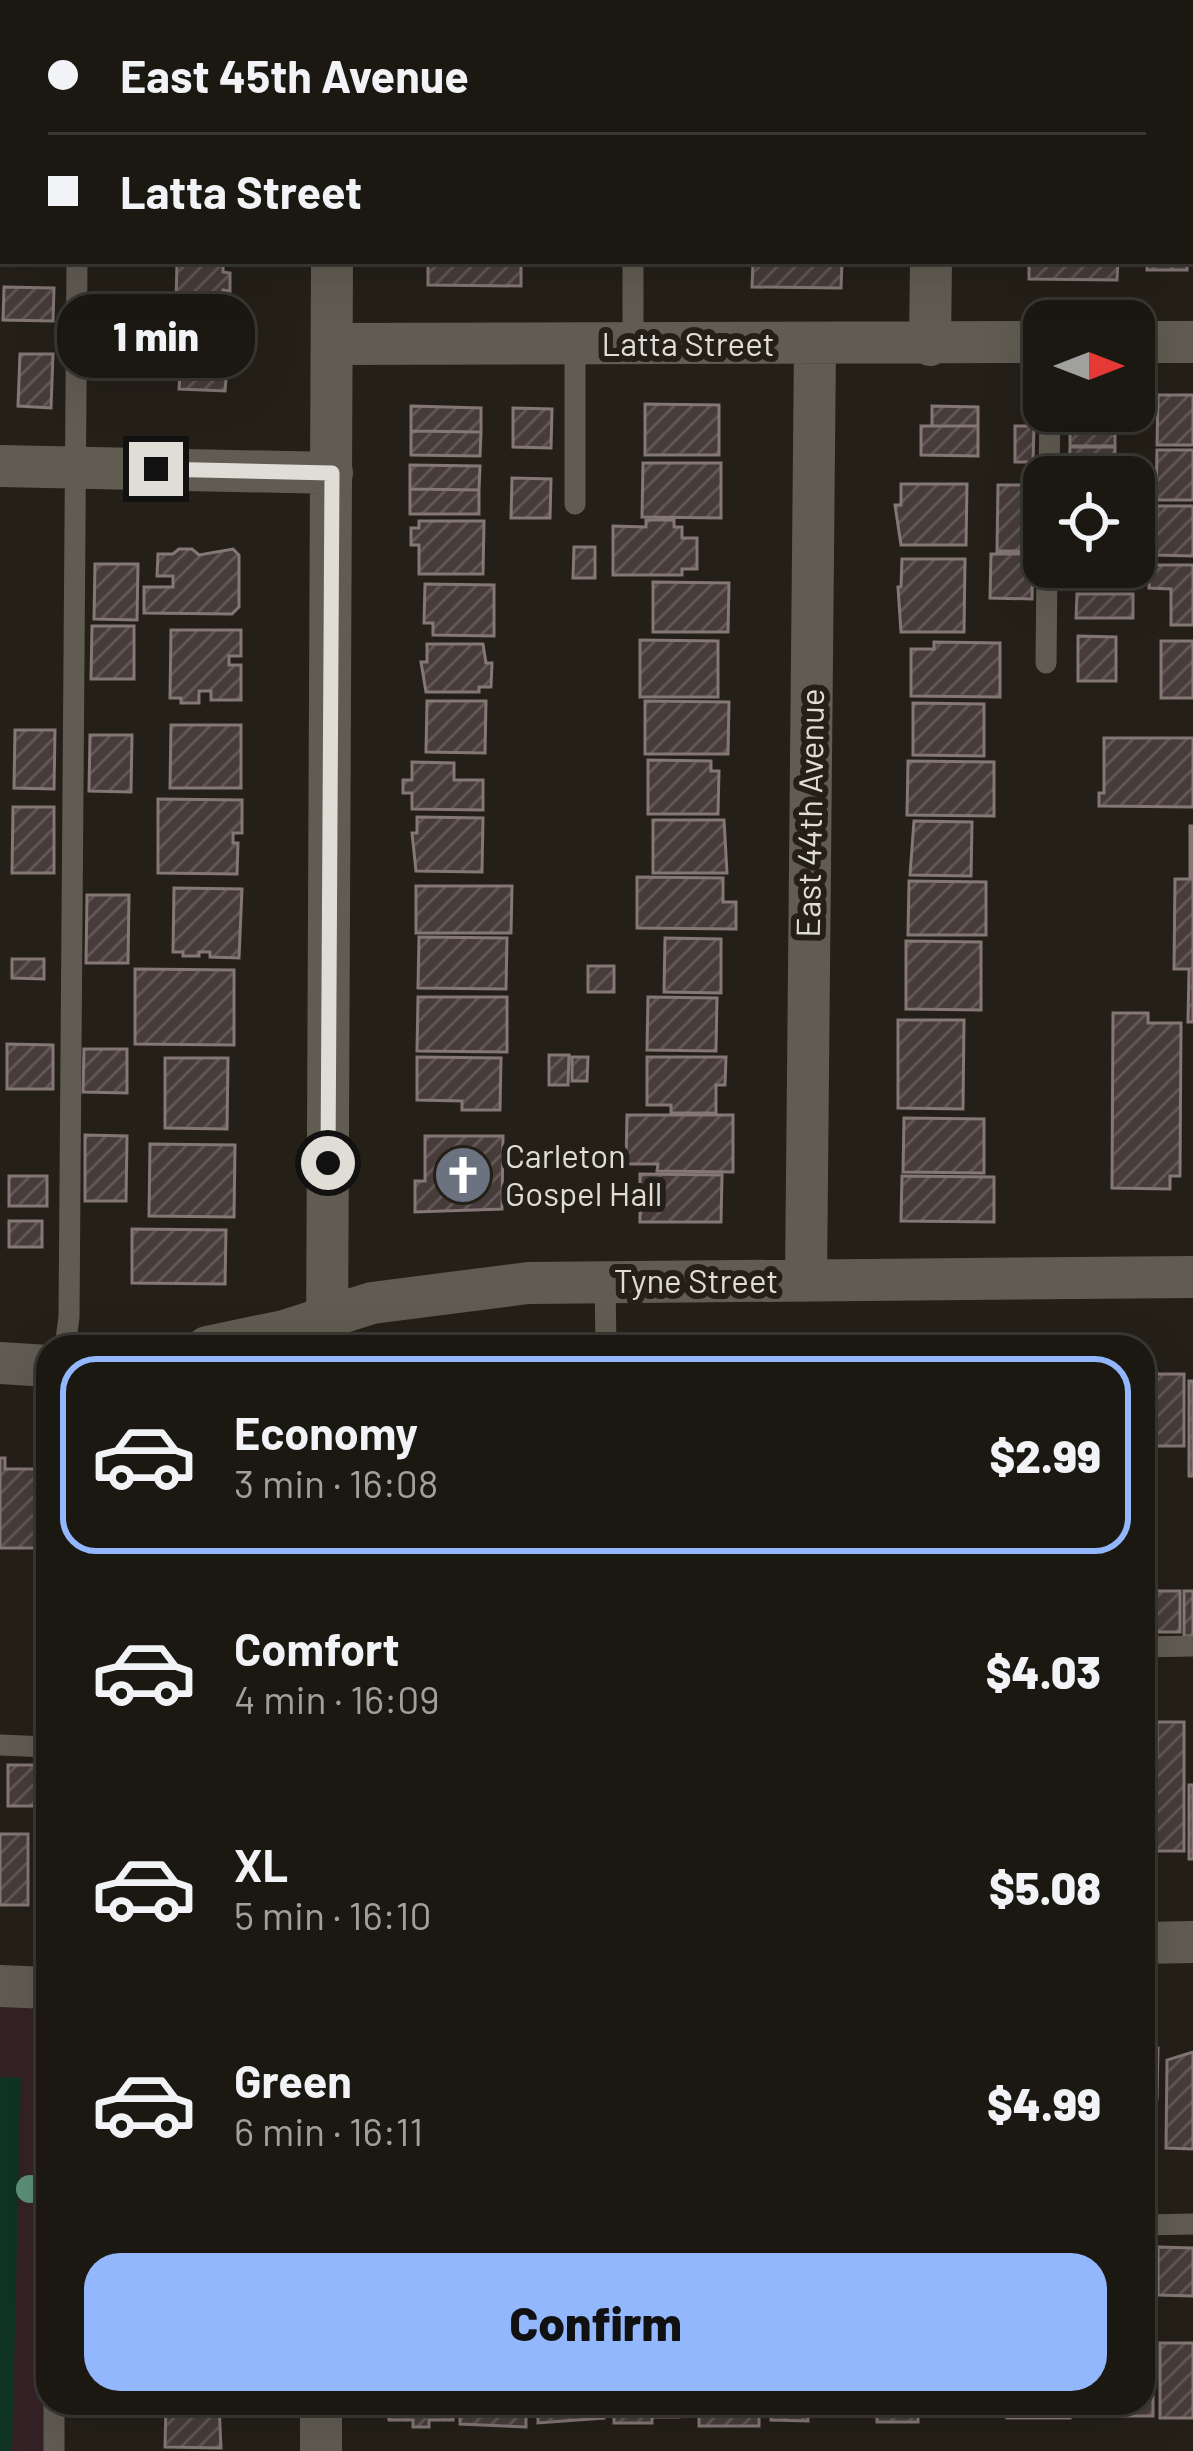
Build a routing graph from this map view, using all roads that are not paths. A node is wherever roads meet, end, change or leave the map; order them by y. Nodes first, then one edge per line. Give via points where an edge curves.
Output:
1 (77, 264) edge
2 (332, 264) edge
3 (633, 264) edge
4 (931, 264) edge
5 (1155, 342) edge
6 (1193, 342) edge
7 (1023, 343) edge
8 (332, 344) junction
9 (575, 344) junction
10 (633, 344) junction
11 (815, 345) junction
12 (930, 345) junction
13 (0, 466) edge
14 (77, 467) junction
15 (332, 473) junction
16 (575, 504) dead end
17 (1047, 588) edge
18 (1046, 663) dead end
19 (1193, 1277) edge
20 (605, 1281) junction
21 (806, 1281) junction
22 (327, 1331) edge
23 (67, 1335) edge
24 (261, 1335) edge
25 (606, 1335) edge
26 (0, 1363) edge
27 (36, 1365) edge
28 (1193, 1646) edge
29 (1155, 1647) edge
30 (0, 1745) edge
31 (36, 1746) edge
32 (1193, 1942) edge
33 (1155, 1943) edge
34 (0, 1986) edge
35 (36, 1988) edge
36 (1155, 2224) edge
37 (1193, 2224) edge
38 (54, 2415) edge
39 (321, 2415) edge
40 (54, 2451) edge
41 (321, 2451) edge

1 - 14 lane
2 - 8 street
3 - 10 lane
4 - 12 street
5 - 6 street
7 - 12 street, Latta Street
8 - 9 street, Latta Street
8 - 15 street
9 - 10 street, Latta Street
9 - 16 lane
10 - 11 street, Latta Street
11 - 12 street, Latta Street
11 - 21 street, East 44th Avenue
13 - 14 street
14 - 15 street
14 - 23 lane
15 - 22 street
17 - 18 lane
19 - 21 street, Tyne Street
20 - 21 street, Tyne Street
20 - 22 street, Tyne Street via 372,1303
20 - 25 lane
22 - 24 street, Tyne Street
26 - 27 street
28 - 29 lane
30 - 31 lane
32 - 33 street
34 - 35 street
36 - 37 lane
38 - 40 lane
39 - 41 street

